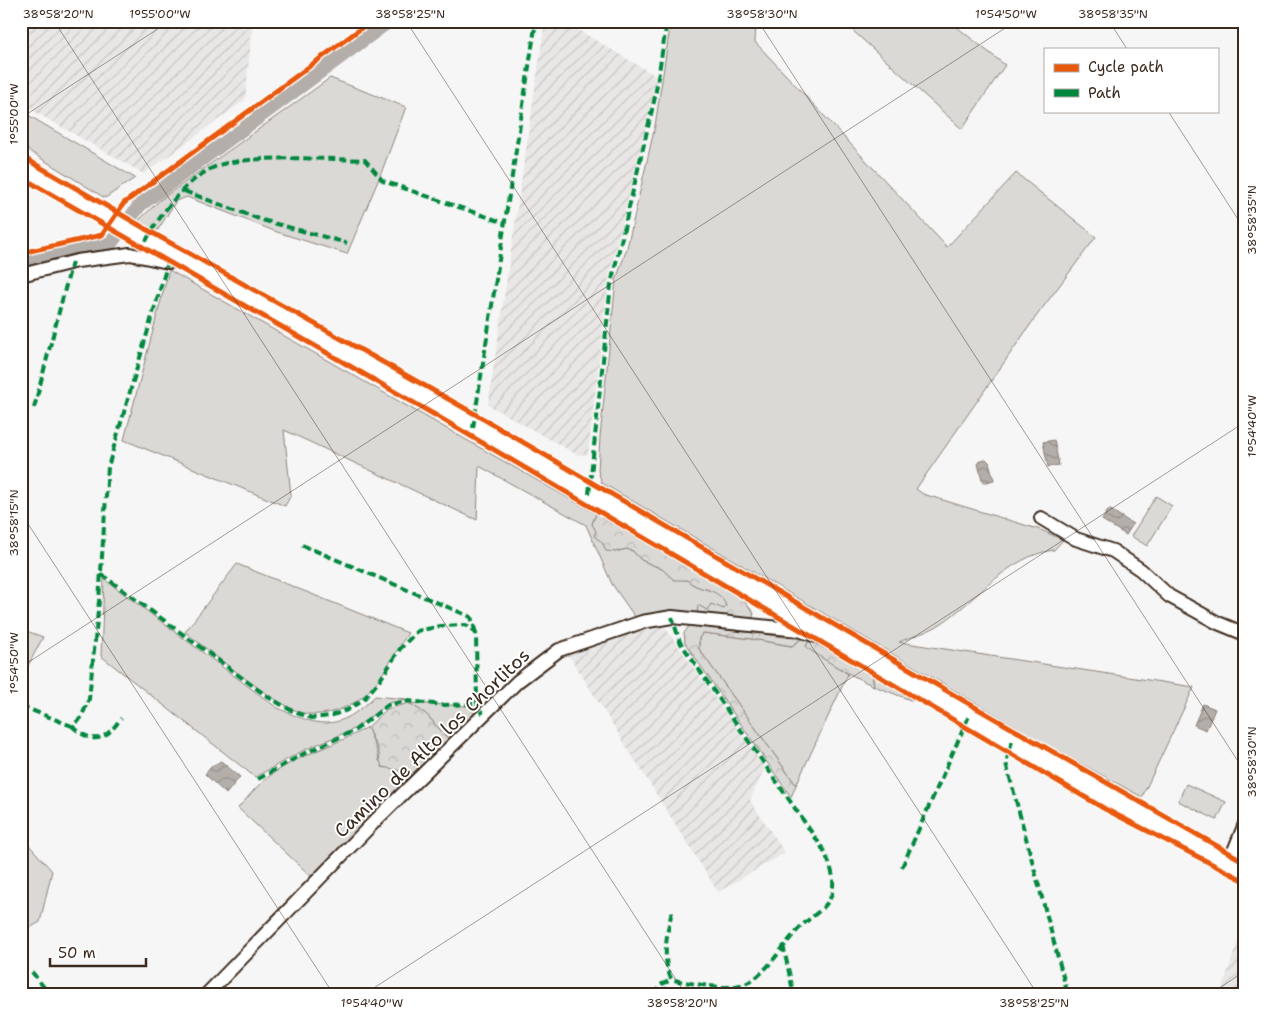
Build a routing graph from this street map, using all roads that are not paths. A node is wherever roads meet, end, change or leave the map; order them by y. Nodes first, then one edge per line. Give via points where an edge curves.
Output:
1 (21, 168) edge
2 (180, 260) junction
3 (21, 275) edge
4 (1041, 518) dead end
5 (1245, 634) edge
6 (852, 649) junction
7 (1245, 824) edge
8 (1237, 867) edge
9 (206, 995) edge

1 - 2 highway
2 - 3 street via 168,262 130,254 77,261
2 - 6 highway via 590,494
4 - 5 street via 1076,539 1113,551 1170,596
6 - 8 highway
6 - 9 street, Camino de Alto los Chorlitos via 799,630 672,617 642,622 559,650 518,681 377,819
7 - 8 street

